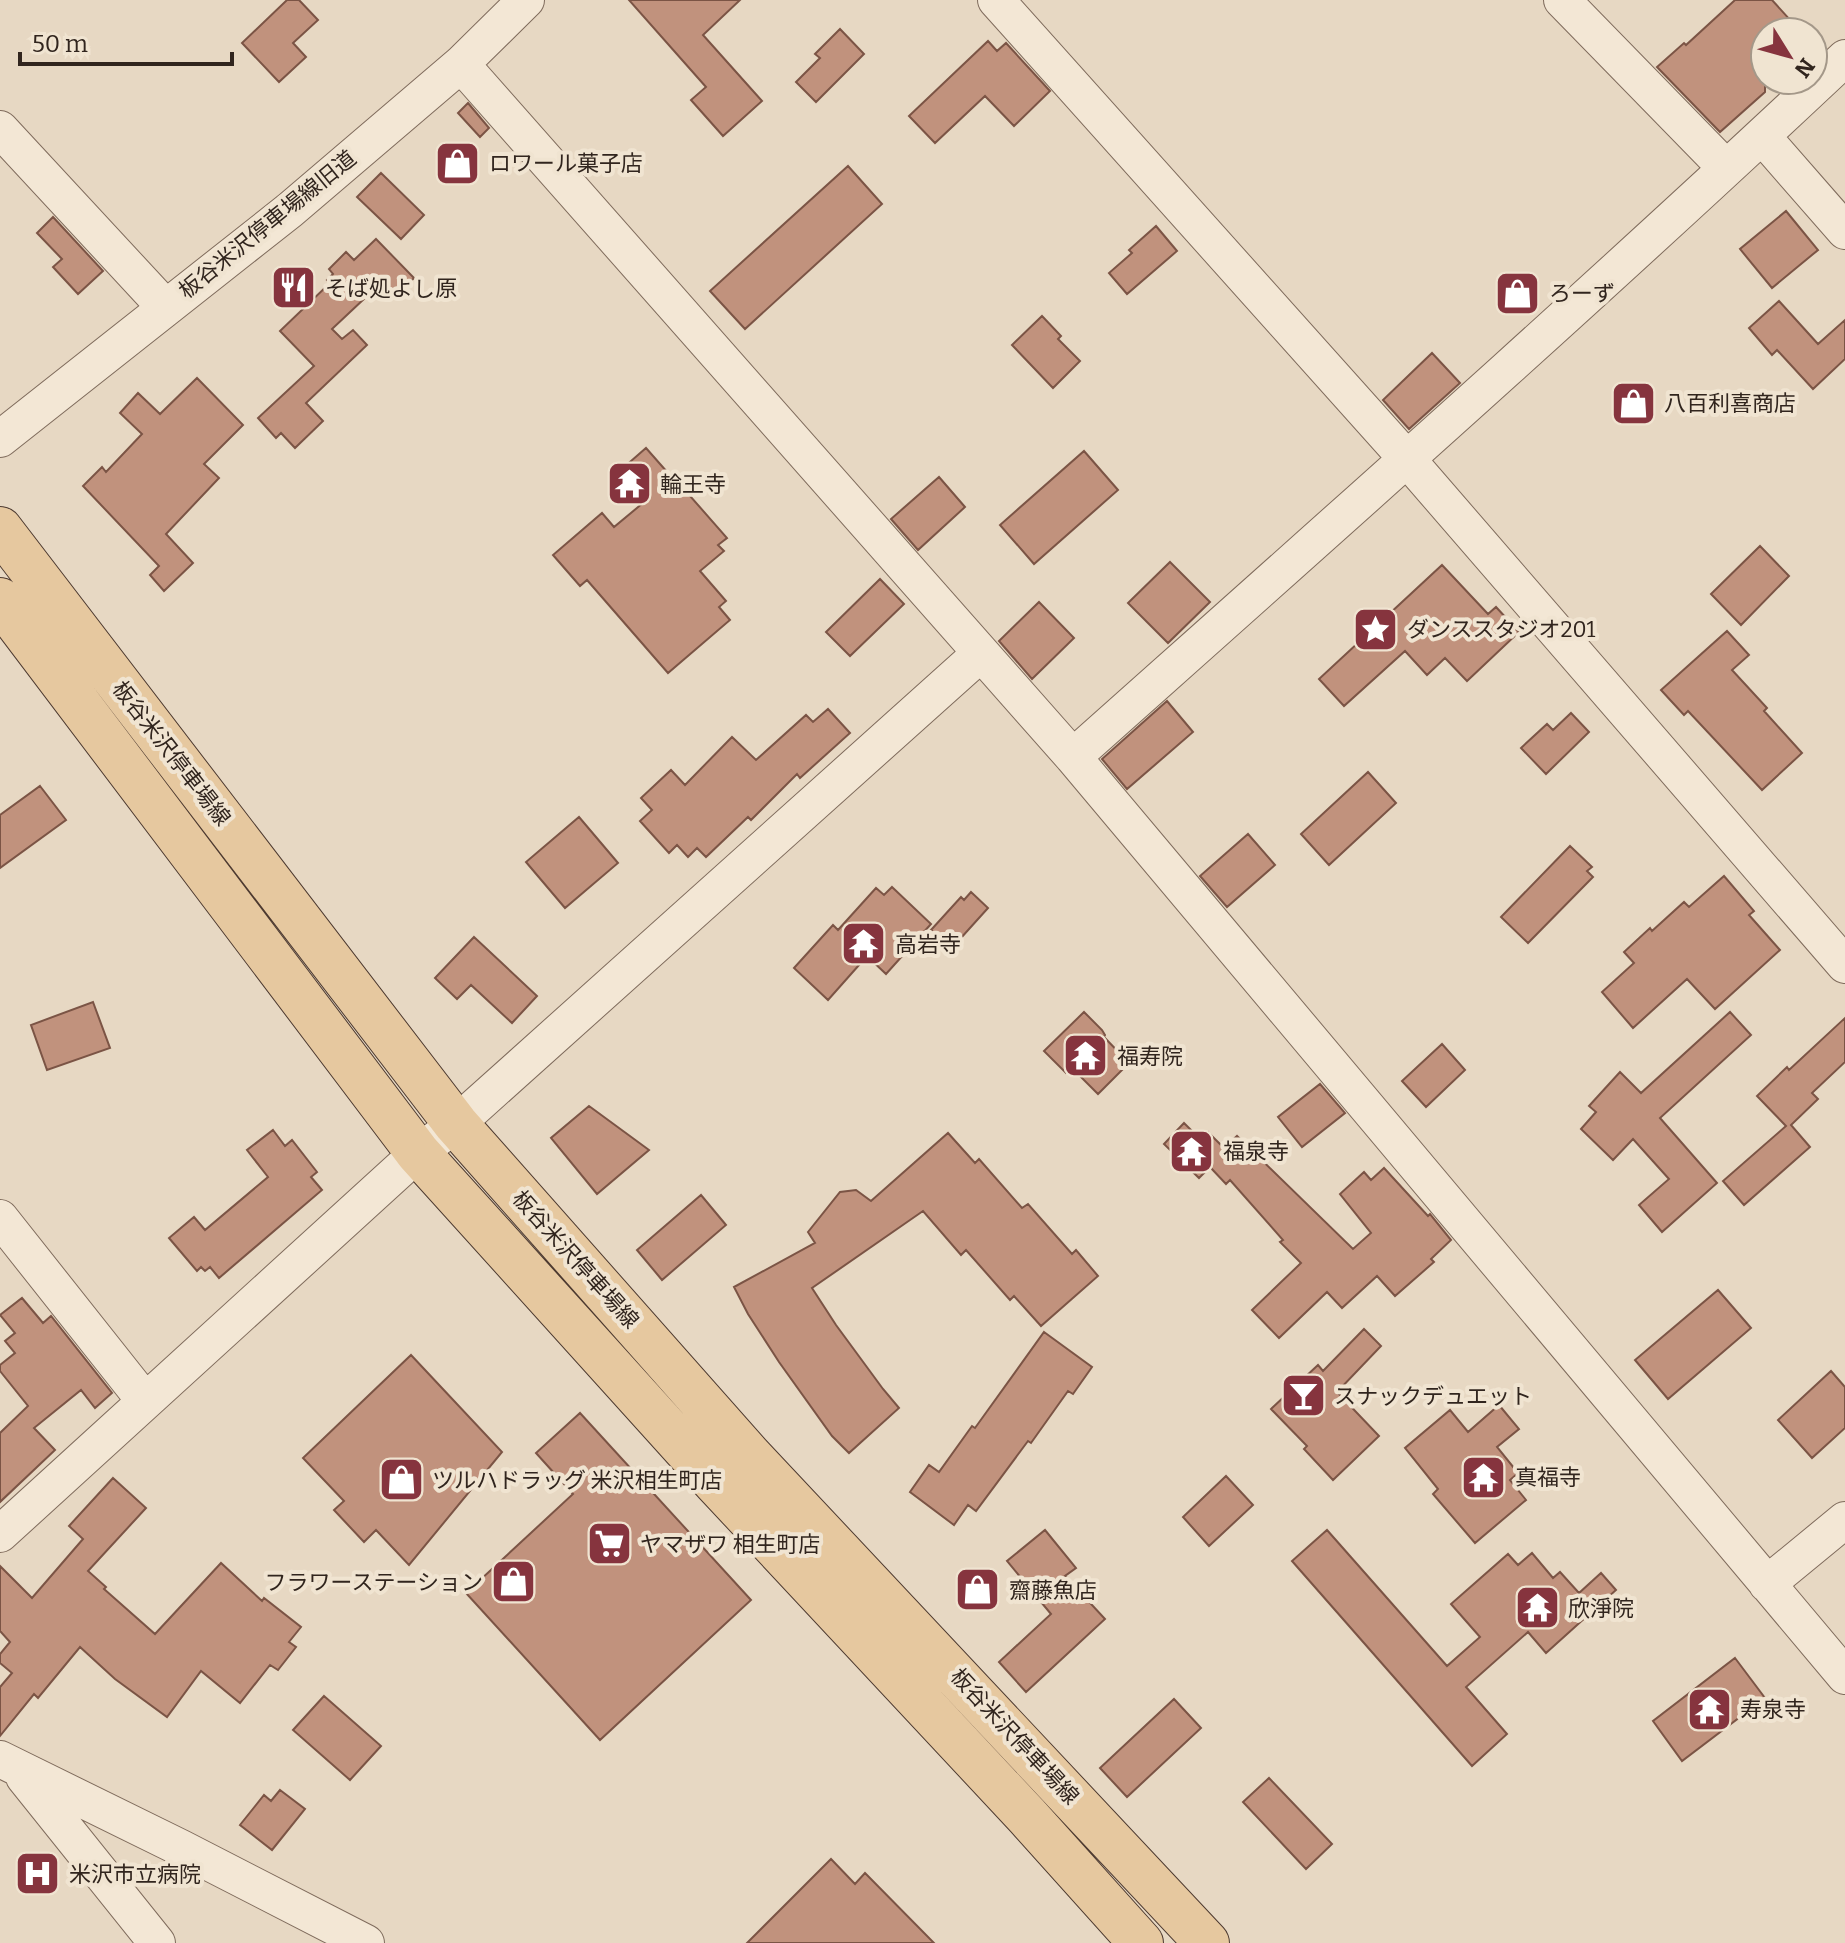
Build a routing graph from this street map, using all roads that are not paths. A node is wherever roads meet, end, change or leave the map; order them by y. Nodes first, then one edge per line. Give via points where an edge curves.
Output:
1 (526, 0) edge
2 (996, 0) edge
3 (1562, 0) edge
4 (1845, 58) edge
5 (461, 64) junction
6 (0, 129) edge
7 (1762, 136) junction
8 (1726, 168) junction
9 (1845, 231) edge
10 (165, 307) junction
11 (0, 439) edge
12 (1407, 459) junction
13 (0, 529) edge
14 (0, 600) edge
15 (980, 654) junction
16 (1073, 757) junction
17 (1845, 965) edge
18 (456, 1124) junction
19 (418, 1153) junction
20 (0, 1218) edge
21 (145, 1401) junction
22 (1845, 1520) edge
23 (0, 1534) edge
24 (1767, 1584) junction
25 (1845, 1676) edge
26 (9, 1764) edge
27 (157, 1943) edge
28 (366, 1943) edge
29 (1141, 1943) edge
30 (1207, 1943) edge

1 - 5 street, 板谷米沢停車場線旧道
2 - 12 street
3 - 8 street
4 - 7 street
5 - 10 street, 板谷米沢停車場線旧道 via 290,210
5 - 15 street
6 - 10 street
7 - 8 street
7 - 9 street
8 - 12 street
10 - 11 street, 板谷米沢停車場線旧道
12 - 16 street
12 - 17 street
13 - 18 main road, 板谷米沢停車場線
14 - 19 main road, 板谷米沢停車場線
15 - 16 street
15 - 18 street
16 - 24 street
18 - 19 street
18 - 30 main road, 板谷米沢停車場線 via 749,1455
19 - 21 street
19 - 29 main road, 板谷米沢停車場線
20 - 21 street
21 - 23 street
22 - 24 street
24 - 25 street
26 - 27 street
26 - 28 street

